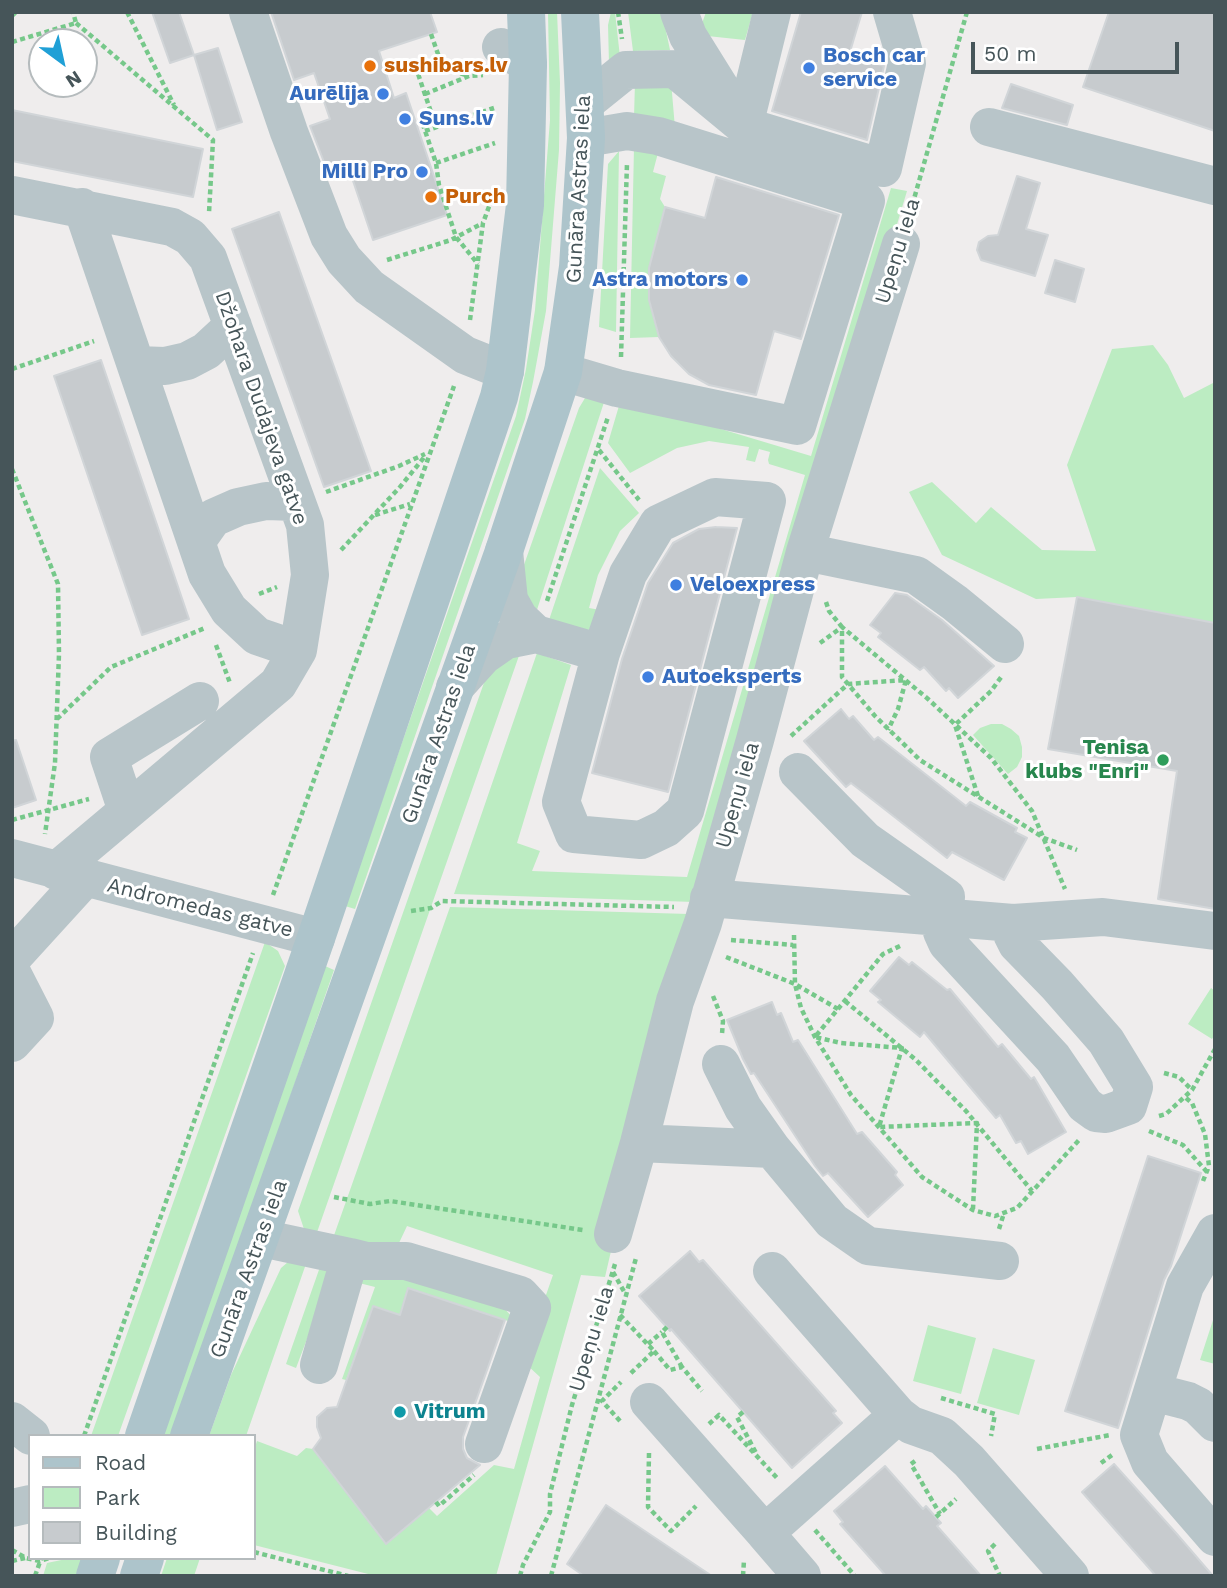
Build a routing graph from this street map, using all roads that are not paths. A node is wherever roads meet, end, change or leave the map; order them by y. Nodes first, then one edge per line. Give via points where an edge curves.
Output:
1 (248, 12) edge
2 (526, 12) edge
3 (679, 12) edge
4 (772, 12) edge
5 (892, 12) edge
6 (584, 17) edge
7 (585, 121) junction
8 (744, 126) junction
9 (989, 127) dead end
10 (1215, 187) edge
11 (12, 195) edge
12 (82, 207) junction
13 (901, 244) road end
14 (233, 326) junction
15 (136, 365) junction
16 (505, 371) junction
17 (563, 372) junction
18 (296, 502) junction
19 (196, 542) junction
20 (504, 551) junction
21 (805, 552) junction
22 (536, 634) junction
23 (1005, 644) road end
24 (298, 650) junction
25 (601, 653) junction
26 (455, 687) junction
27 (200, 701) dead end
28 (792, 756) road end
29 (127, 811) junction
30 (12, 858) edge
31 (62, 862) junction
32 (927, 917) junction
33 (1013, 923) junction
34 (712, 929) junction
35 (1215, 932) edge
36 (316, 937) junction
37 (363, 951) junction
38 (12, 958) edge
39 (12, 973) edge
40 (12, 1043) edge
41 (721, 1064) road end
42 (639, 1143) junction
43 (772, 1149) junction
44 (1215, 1233) edge
45 (261, 1238) junction
46 (621, 1251) road end
47 (349, 1257) junction
48 (1000, 1261) dead end
49 (772, 1271) dead end
50 (319, 1365) dead end
51 (1153, 1392) junction
52 (649, 1402) dead end
53 (898, 1415) junction
54 (12, 1421) edge
55 (1215, 1423) edge
56 (29, 1434) edge
57 (145, 1434) edge
58 (190, 1434) edge
59 (484, 1444) road end
60 (765, 1533) junction
61 (1215, 1537) edge
62 (802, 1576) edge
63 (1070, 1576) edge

1 - 16 street via 329,236 353,272 465,355
2 - 16 main road, Gunāra Astras iela via 515,55 525,205
3 - 8 street via 688,36
4 - 8 street
5 - 8 street via 907,63 883,168
6 - 7 main road, Gunāra Astras iela
7 - 8 street via 625,70 675,69
7 - 17 main road, Gunāra Astras iela via 579,267
7 - 17 street via 659,136 866,201 797,426
9 - 10 street
11 - 12 street, Džohara Dudajeva gatve
12 - 14 street, Džohara Dudajeva gatve via 172,227 190,237 208,258
12 - 15 street
13 - 21 street, Upeņu iela
14 - 15 street via 206,351 187,361
14 - 18 street, Džohara Dudajeva gatve
15 - 19 street
16 - 36 main road, Gunāra Astras iela
17 - 20 main road, Gunāra Astras iela
18 - 19 street via 238,507 213,518
18 - 24 street, Džohara Dudajeva gatve via 304,525 310,575
19 - 24 street via 207,574 229,610 257,636
20 - 22 street via 509,600
20 - 26 main road, Gunāra Astras iela
21 - 23 street via 916,575
21 - 34 street, Upeņu iela via 755,740
22 - 25 street
22 - 26 street via 506,640 483,656
24 - 29 street, Džohara Dudajeva gatve via 278,684
25 - 25 street via 561,802 574,834 640,841 666,828 685,811 767,501 715,497 659,524 628,574
26 - 37 main road, Gunāra Astras iela
27 - 29 street via 109,757
28 - 32 street via 865,840 946,897
29 - 31 street, Džohara Dudajeva gatve
30 - 31 street
31 - 36 street, Andromedas gatve via 263,925
31 - 38 street, Andromedas gatve
32 - 33 street
32 - 33 street via 1052,1058 1085,1105 1106,1114 1128,1106 1134,1087 1106,1041 1017,944
32 - 34 street via 799,907
33 - 35 street via 1103,917
34 - 42 street, Upeņu iela via 676,1001
36 - 37 main road
36 - 57 main road, Gunāra Astras iela
37 - 45 main road, Gunāra Astras iela
39 - 40 street via 35,1018
41 - 43 street via 743,1108
42 - 43 street
42 - 46 street, Upeņu iela
43 - 48 street via 832,1221 867,1245
44 - 51 street via 1185,1286
45 - 47 street
45 - 58 main road, Gunāra Astras iela
47 - 50 street
47 - 59 street via 407,1261 520,1294 532,1308
49 - 53 street
51 - 55 street via 1188,1401
51 - 61 street via 1139,1435 1150,1462
52 - 60 street
53 - 60 street
53 - 63 street via 942,1436 970,1461
54 - 56 street
60 - 62 street

